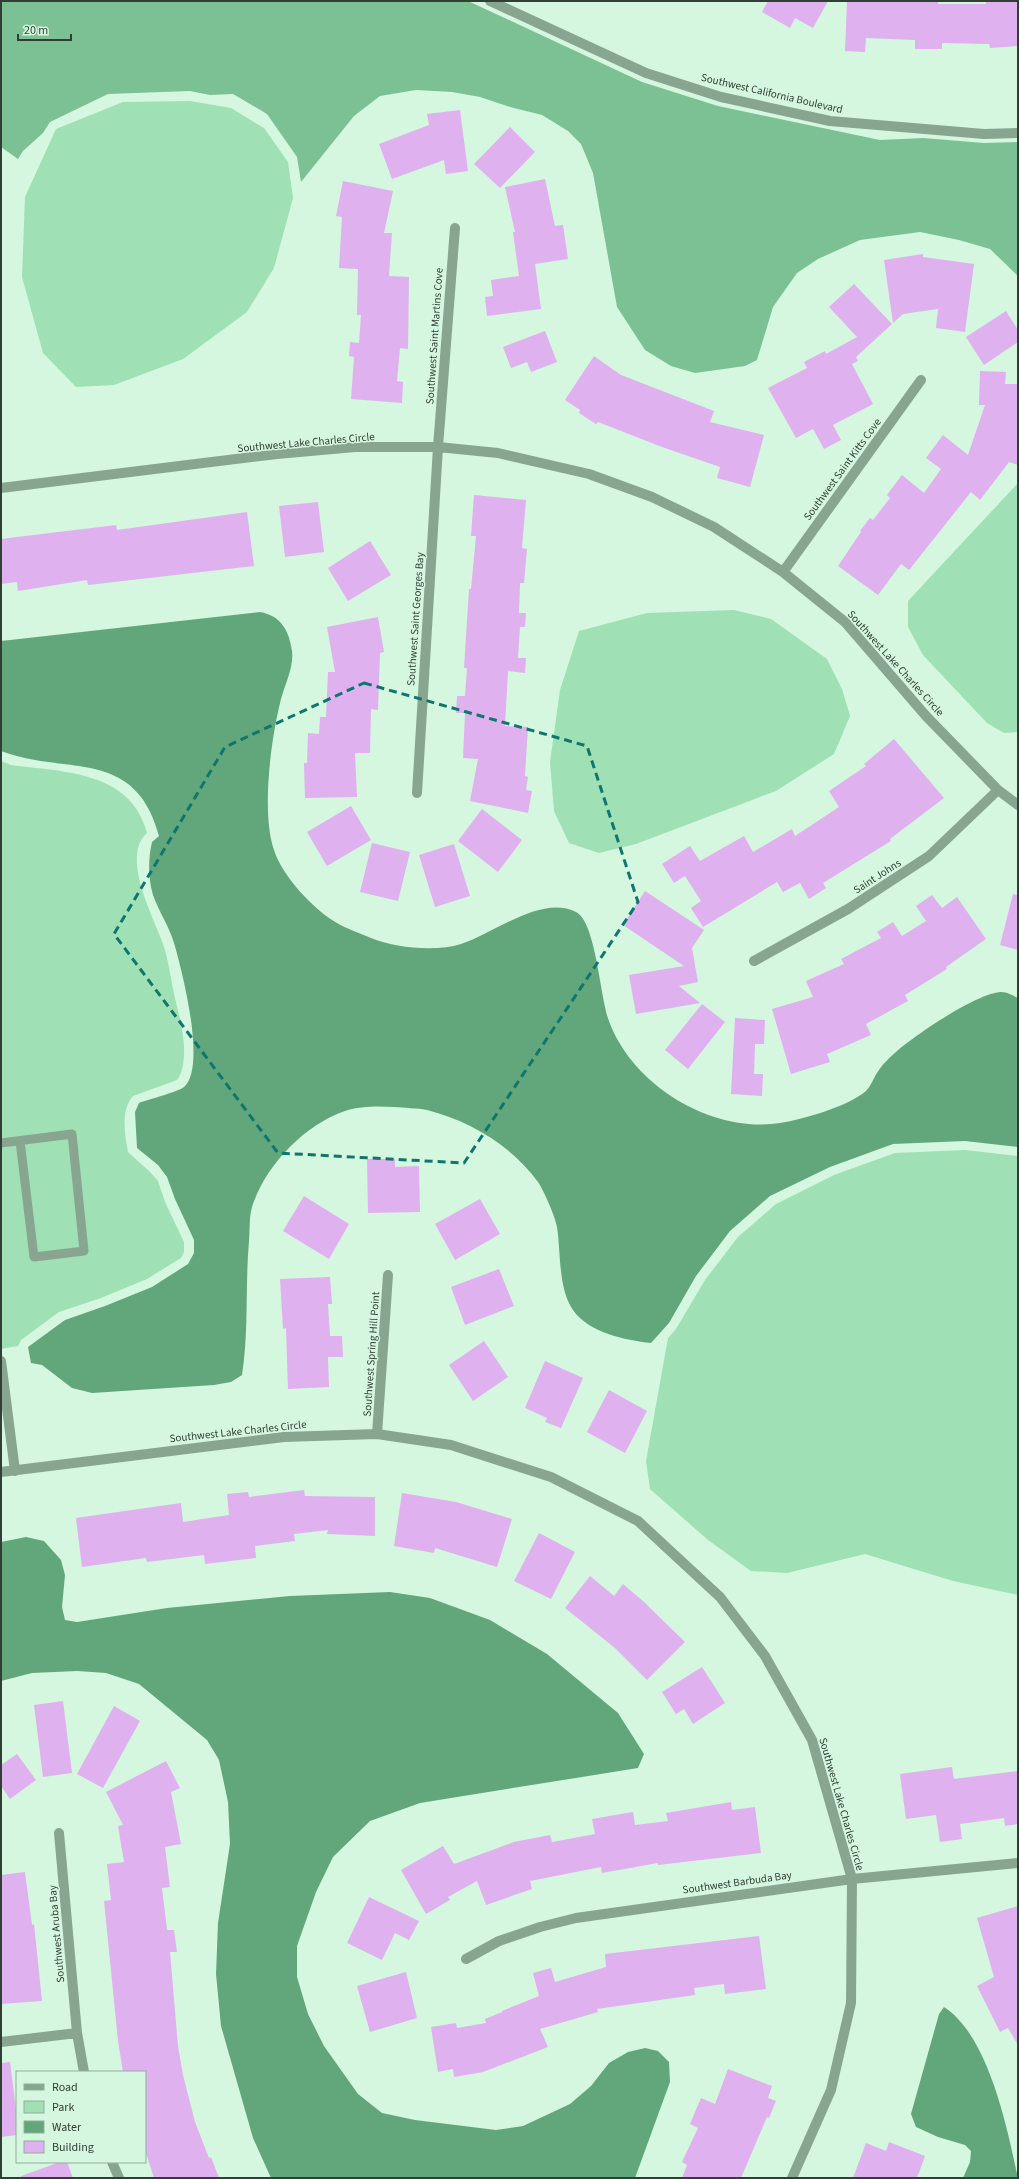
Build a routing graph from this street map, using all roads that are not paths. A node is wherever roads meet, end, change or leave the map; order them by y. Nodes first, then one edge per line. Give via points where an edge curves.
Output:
1 (490, 1) edge
2 (1018, 133) edge
3 (455, 228) dead end
4 (921, 380) dead end
5 (438, 447) junction
6 (1, 488) edge
7 (783, 572) junction
8 (998, 790) junction
9 (417, 793) dead end
10 (1018, 805) edge
11 (754, 961) dead end
12 (20, 1141) junction
13 (1, 1143) edge
14 (388, 1275) dead end
15 (1, 1361) edge
16 (376, 1434) junction
17 (15, 1471) junction
18 (1, 1472) edge
19 (59, 1833) dead end
20 (1018, 1863) edge
21 (852, 1879) junction
22 (466, 1959) dead end
23 (77, 2033) junction
24 (1, 2042) edge
25 (84, 2071) edge
26 (112, 2163) edge
27 (119, 2178) edge
28 (792, 2178) edge

1 - 2 street, Southwest California Boulevard via 646,73 721,97 830,121 984,134
3 - 5 street, Southwest Saint Martins Cove
4 - 7 street, Southwest Saint Kitts Cove
5 - 6 street, Southwest Lake Charles Circle via 355,447
5 - 7 street, Southwest Lake Charles Circle via 498,453 596,477 652,497 714,527
5 - 9 street, Southwest Saint Georges Bay
7 - 8 street, Southwest Lake Charles Circle via 845,622 926,716
8 - 10 street, Southwest Lake Charles Circle
8 - 11 street, Saint Johns via 929,856 848,910
12 - 12 lane via 72,1134 84,1251 34,1257
12 - 13 lane
14 - 16 street, Southwest Spring Hill Point
15 - 17 street
16 - 17 street, Southwest Lake Charles Circle via 284,1437
16 - 21 street, Southwest Lake Charles Circle via 451,1445 551,1477 638,1521 720,1597 765,1656 812,1740
17 - 18 street, Southwest Lake Charles Circle
19 - 23 street, Southwest Aruba Bay
20 - 21 street, Southwest Barbuda Bay
21 - 22 street, Southwest Barbuda Bay via 576,1918 499,1941
21 - 28 street, Southwest Lake Charles Circle via 851,2002 831,2090
23 - 24 street
23 - 25 street, Southwest Aruba Bay
26 - 27 street

